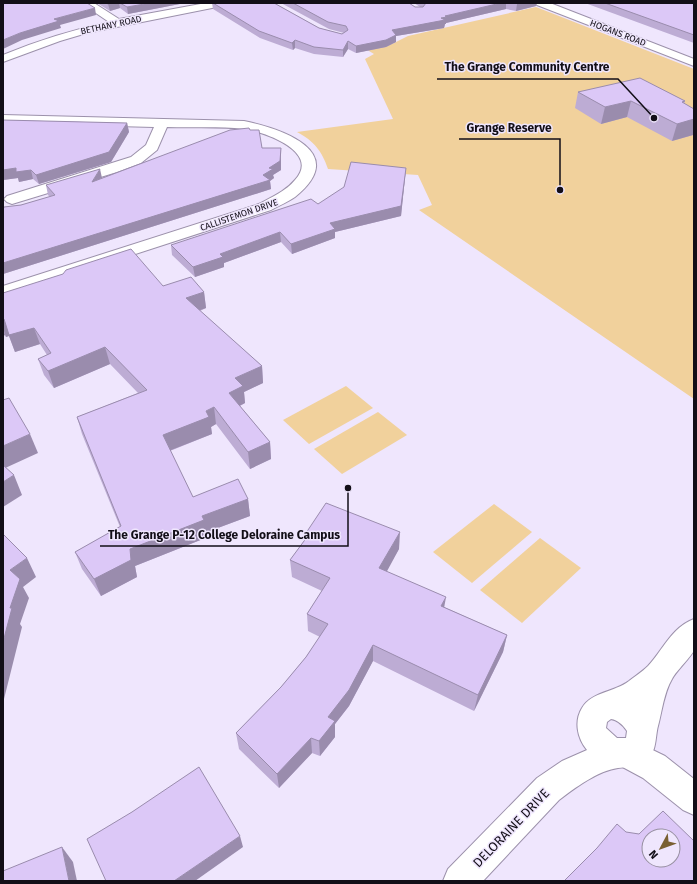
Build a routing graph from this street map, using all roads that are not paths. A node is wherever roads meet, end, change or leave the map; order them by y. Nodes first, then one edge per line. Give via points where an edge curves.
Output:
1 (86, 3) edge
2 (222, 3) edge
3 (541, 3) edge
4 (562, 3) edge
5 (117, 23) junction
6 (694, 53) edge
7 (3, 59) edge
8 (694, 63) edge
9 (3, 119) edge
10 (163, 122) junction
11 (12, 199) dead end
12 (3, 292) edge
13 (694, 631) edge
14 (658, 675) junction
15 (610, 705) junction
16 (592, 732) junction
17 (633, 744) junction
18 (564, 776) junction
19 (688, 793) edge
20 (460, 881) edge

1 - 5 street
2 - 5 street, BETHANY ROAD
3 - 8 street, HOGANS ROAD
4 - 6 street, HOGANS ROAD
5 - 7 street, BETHANY ROAD via 53,40
9 - 10 street, CALLISTEMON DRIVE
10 - 11 street via 152,147 136,160
10 - 12 street, CALLISTEMON DRIVE via 231,123 257,126 280,133 295,141 304,150 310,164 308,172 298,188 265,207
13 - 14 street via 670,656
14 - 15 street via 630,698
14 - 17 street
15 - 16 street via 602,707 592,716
15 - 17 street via 624,709 635,717
16 - 17 street via 603,746
16 - 18 street, DELORAINE DRIVE
17 - 18 street, DELORAINE DRIVE
17 - 19 street via 654,767
18 - 20 street, DELORAINE DRIVE via 528,808

